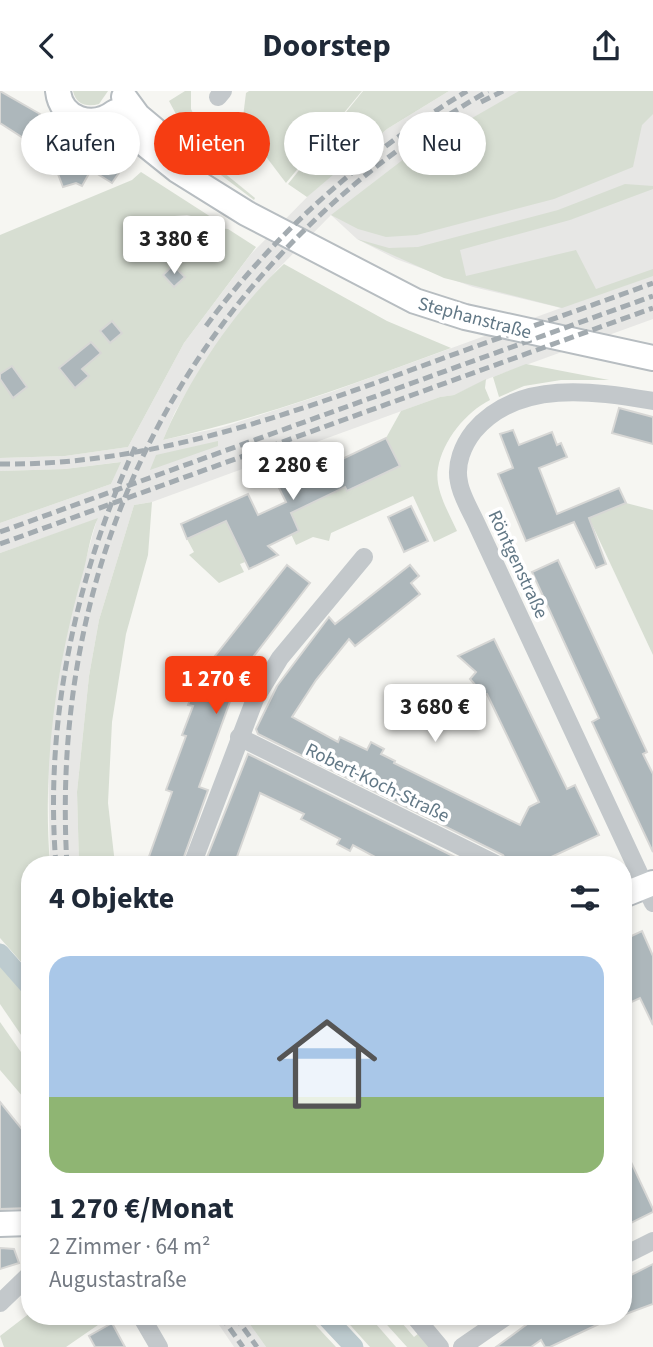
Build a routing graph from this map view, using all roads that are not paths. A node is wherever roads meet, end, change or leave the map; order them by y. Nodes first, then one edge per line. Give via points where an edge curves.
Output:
1 (58, 91) edge
2 (125, 94) edge
3 (69, 112) edge
4 (116, 112) edge
5 (140, 140) edge
6 (272, 224) junction
7 (653, 358) edge
8 (653, 401) edge
9 (364, 557) dead end
10 (239, 737) junction
11 (195, 856) edge
12 (481, 856) edge
13 (628, 856) edge
14 (632, 866) edge
15 (644, 892) edge
16 (21, 1223) edge
17 (0, 1224) edge
18 (653, 1241) edge
19 (632, 1252) edge
20 (21, 1283) edge
21 (0, 1303) edge
22 (146, 1325) edge
23 (422, 1325) edge
24 (494, 1325) edge
25 (159, 1347) edge
26 (440, 1347) edge
27 (462, 1347) edge

1 - 3 street, Stephanstraße
2 - 4 street, Stephanstraße
2 - 6 street, Stephanstraße via 138,116
5 - 6 street, Stephanstraße via 205,189
6 - 7 street, Stephanstraße via 415,302
8 - 13 street, Röntgenstraße via 565,391 517,401 480,425 462,451 458,466 458,482
9 - 10 street via 280,658
10 - 11 street
10 - 12 street, Robert-Koch-Straße
14 - 15 street, Röntgenstraße
16 - 17 street
18 - 19 street
20 - 21 street
22 - 25 street
23 - 26 street
24 - 27 street

